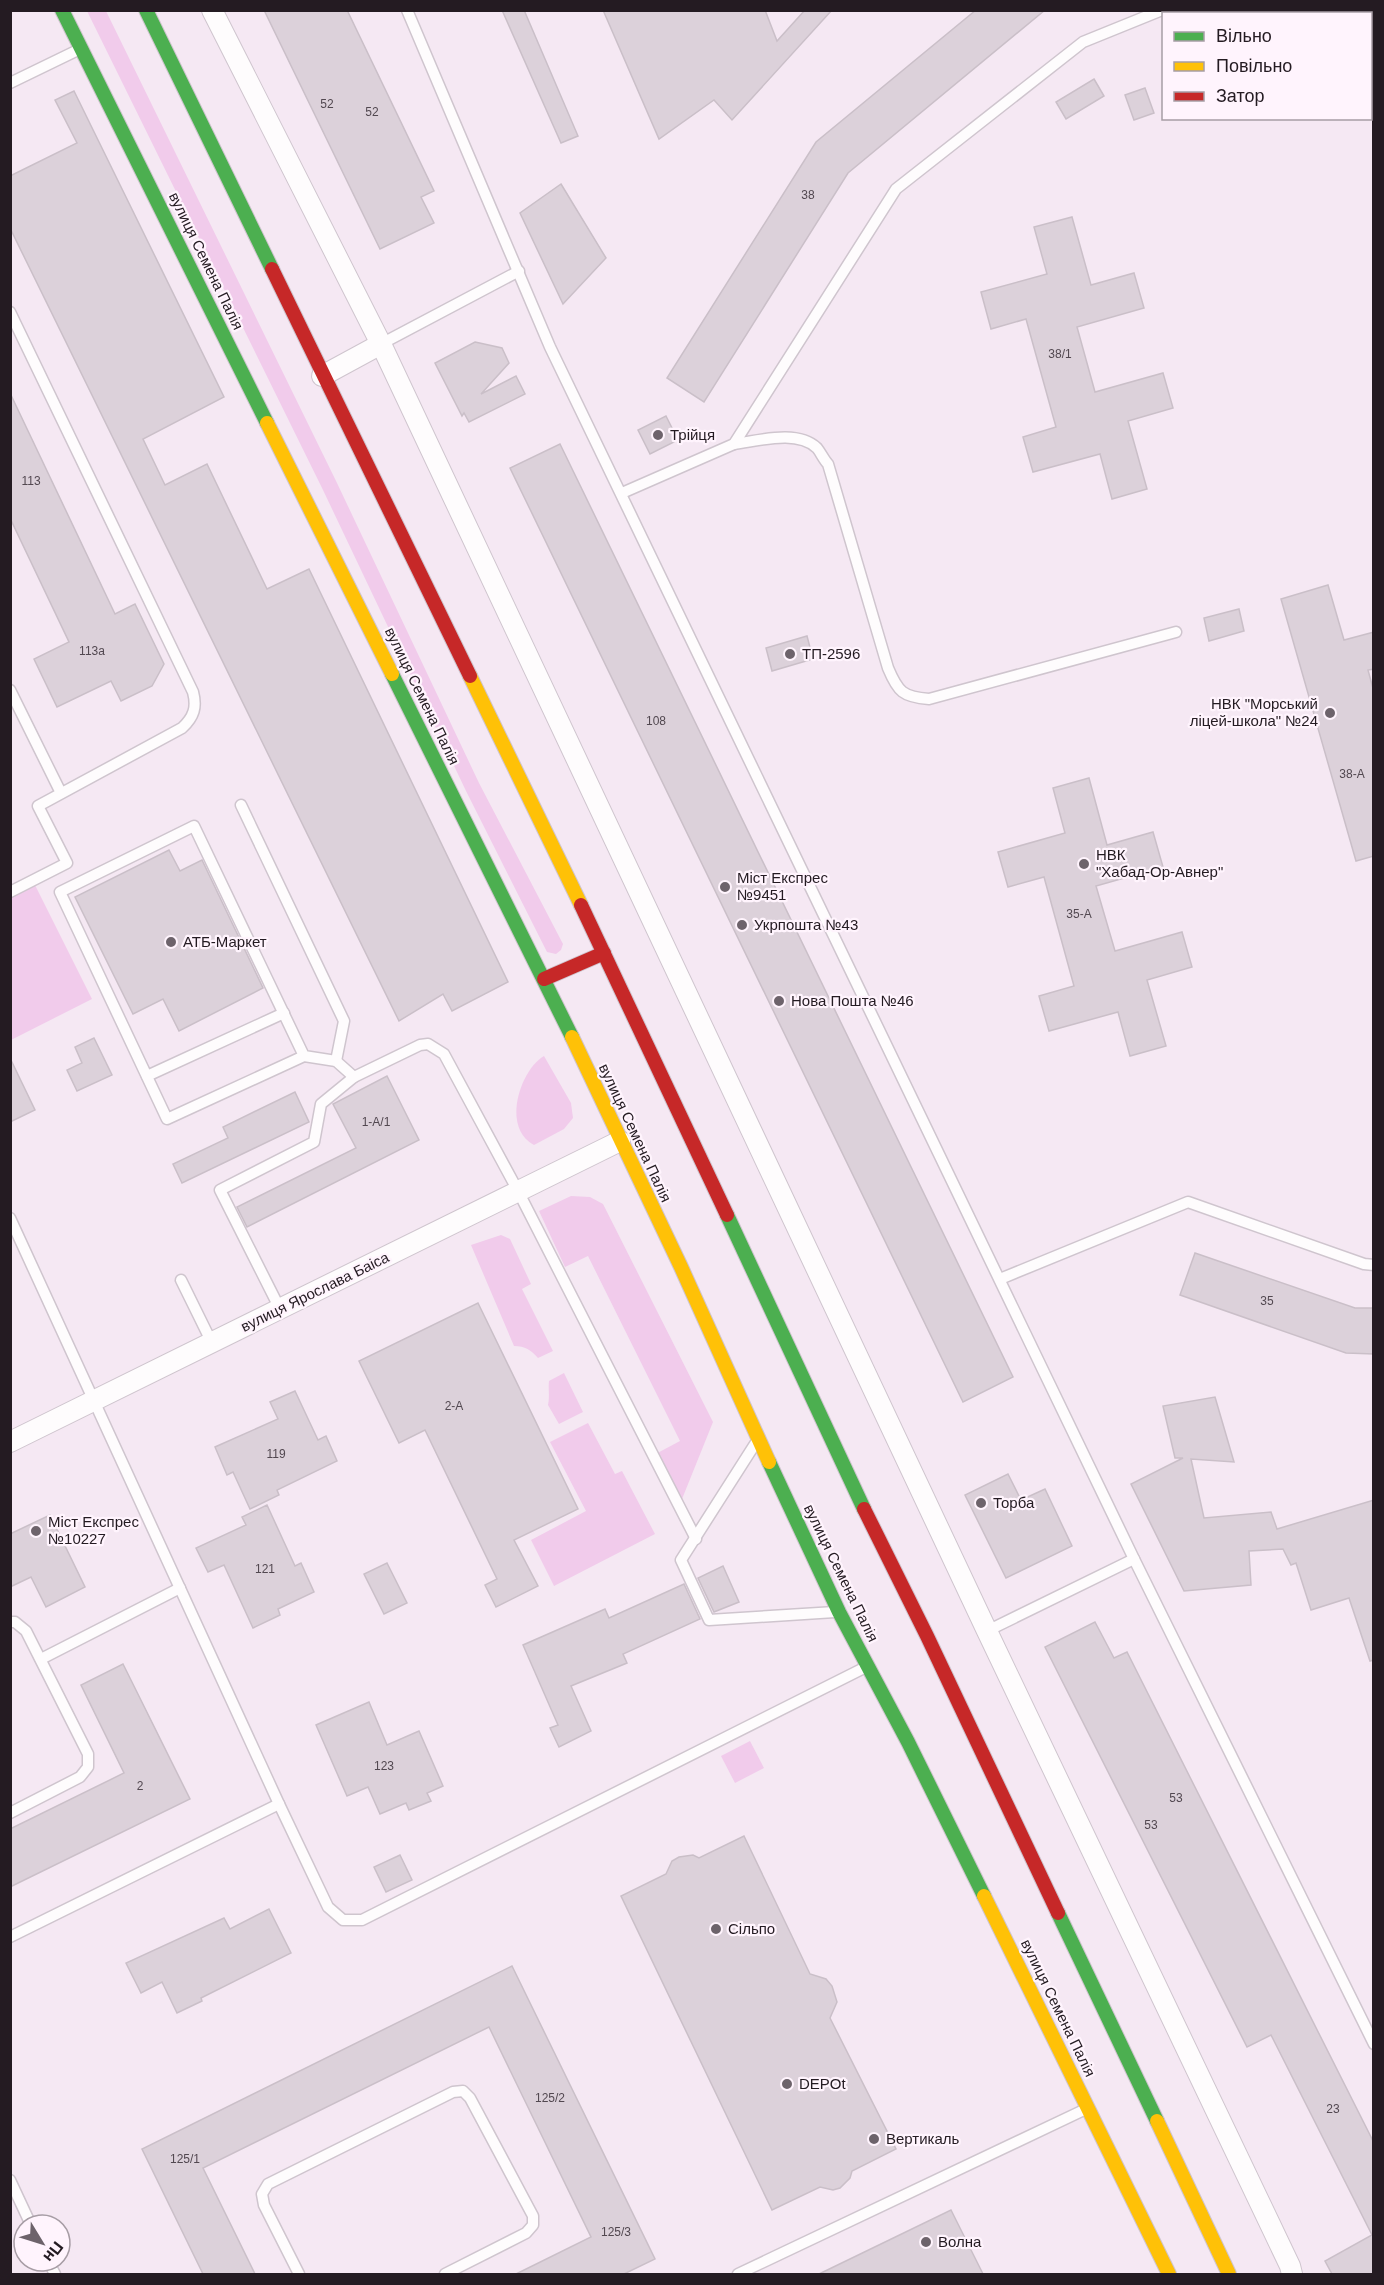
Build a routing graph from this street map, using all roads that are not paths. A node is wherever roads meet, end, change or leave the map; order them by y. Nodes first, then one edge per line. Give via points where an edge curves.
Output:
1 (62, 10) edge
2 (146, 10) edge
3 (212, 10) edge
4 (407, 10) edge
5 (1162, 10) edge
6 (81, 48) junction
7 (10, 83) edge
8 (519, 271) junction
9 (10, 312) edge
10 (381, 344) junction
11 (322, 376) junction
12 (734, 444) junction
13 (622, 493) junction
14 (1176, 632) dead end
15 (10, 690) edge
16 (61, 793) junction
17 (241, 805) dead end
18 (10, 892) edge
19 (604, 953) junction
20 (544, 979) junction
21 (284, 1013) junction
22 (304, 1056) junction
23 (336, 1061) junction
24 (147, 1076) junction
25 (354, 1077) junction
26 (620, 1141) junction
27 (518, 1191) junction
28 (10, 1218) edge
29 (1374, 1265) edge
30 (1000, 1279) junction
31 (181, 1280) dead end
32 (280, 1309) junction
33 (212, 1343) junction
34 (96, 1400) junction
35 (758, 1439) junction
36 (10, 1442) edge
37 (696, 1539) junction
38 (1134, 1559) junction
39 (180, 1588) junction
40 (839, 1612) junction
41 (10, 1622) edge
42 (987, 1631) junction
43 (41, 1659) junction
44 (868, 1665) junction
45 (279, 1804) junction
46 (10, 1813) edge
47 (10, 1937) edge
48 (1372, 2039) edge
49 (1089, 2108) junction
50 (10, 2180) edge
51 (25, 2213) edge
52 (451, 2273) edge
53 (299, 2274) edge
54 (738, 2274) edge
55 (1169, 2274) edge
56 (1229, 2274) edge
57 (1292, 2274) edge

1 - 6 main road, вулиця Семена Палія
2 - 11 main road
3 - 10 street
4 - 8 lane
5 - 12 lane via 1083,42 896,189
6 - 7 lane
6 - 20 main road, вулиця Семена Палія
8 - 10 lane
8 - 13 lane via 550,348
9 - 16 lane via 195,700 192,717 182,728
10 - 11 street
10 - 42 street
11 - 19 main road
12 - 13 lane
12 - 14 lane via 783,438 802,439 817,448 828,465 888,668 896,687 910,697 929,699
13 - 30 lane
15 - 16 lane
16 - 18 lane via 38,806 67,863
17 - 23 lane via 344,1021
19 - 20 main road
19 - 56 main road via 868,1519
20 - 26 main road, вулиця Семена Палія
21 - 22 lane
21 - 24 lane
21 - 24 lane via 194,826 60,892
22 - 23 lane
22 - 24 lane via 167,1119
23 - 25 lane
25 - 27 lane via 410,1048 428,1044 436,1048 444,1054
25 - 32 lane via 321,1104 314,1142 220,1190
26 - 27 street, вулиця Ярослава Баіса
26 - 35 main road, вулиця Семена Палія
27 - 32 street, вулиця Ярослава Баіса
27 - 37 lane
28 - 34 lane
29 - 30 lane via 1188,1202
30 - 38 lane
31 - 33 lane
32 - 33 street, вулиця Ярослава Баіса
33 - 34 street, вулиця Ярослава Баіса
34 - 36 street, вулиця Ярослава Баіса
34 - 39 lane
35 - 37 lane
35 - 40 main road, вулиця Семена Палія
37 - 40 lane via 681,1560 709,1620
38 - 42 lane
38 - 48 lane
39 - 43 lane
39 - 45 lane
40 - 44 main road, вулиця Семена Палія
41 - 43 lane via 26,1631
42 - 57 street
43 - 46 lane via 88,1755 88,1767 80,1777
44 - 45 lane via 362,1920 343,1920 328,1907
44 - 49 main road, вулиця Семена Палія
45 - 47 lane
49 - 54 lane
49 - 55 main road, вулиця Семена Палія
50 - 51 lane
52 - 53 lane via 526,2233 533,2225 533,2216 463,2091 453,2092 268,2184 262,2194 264,2205

